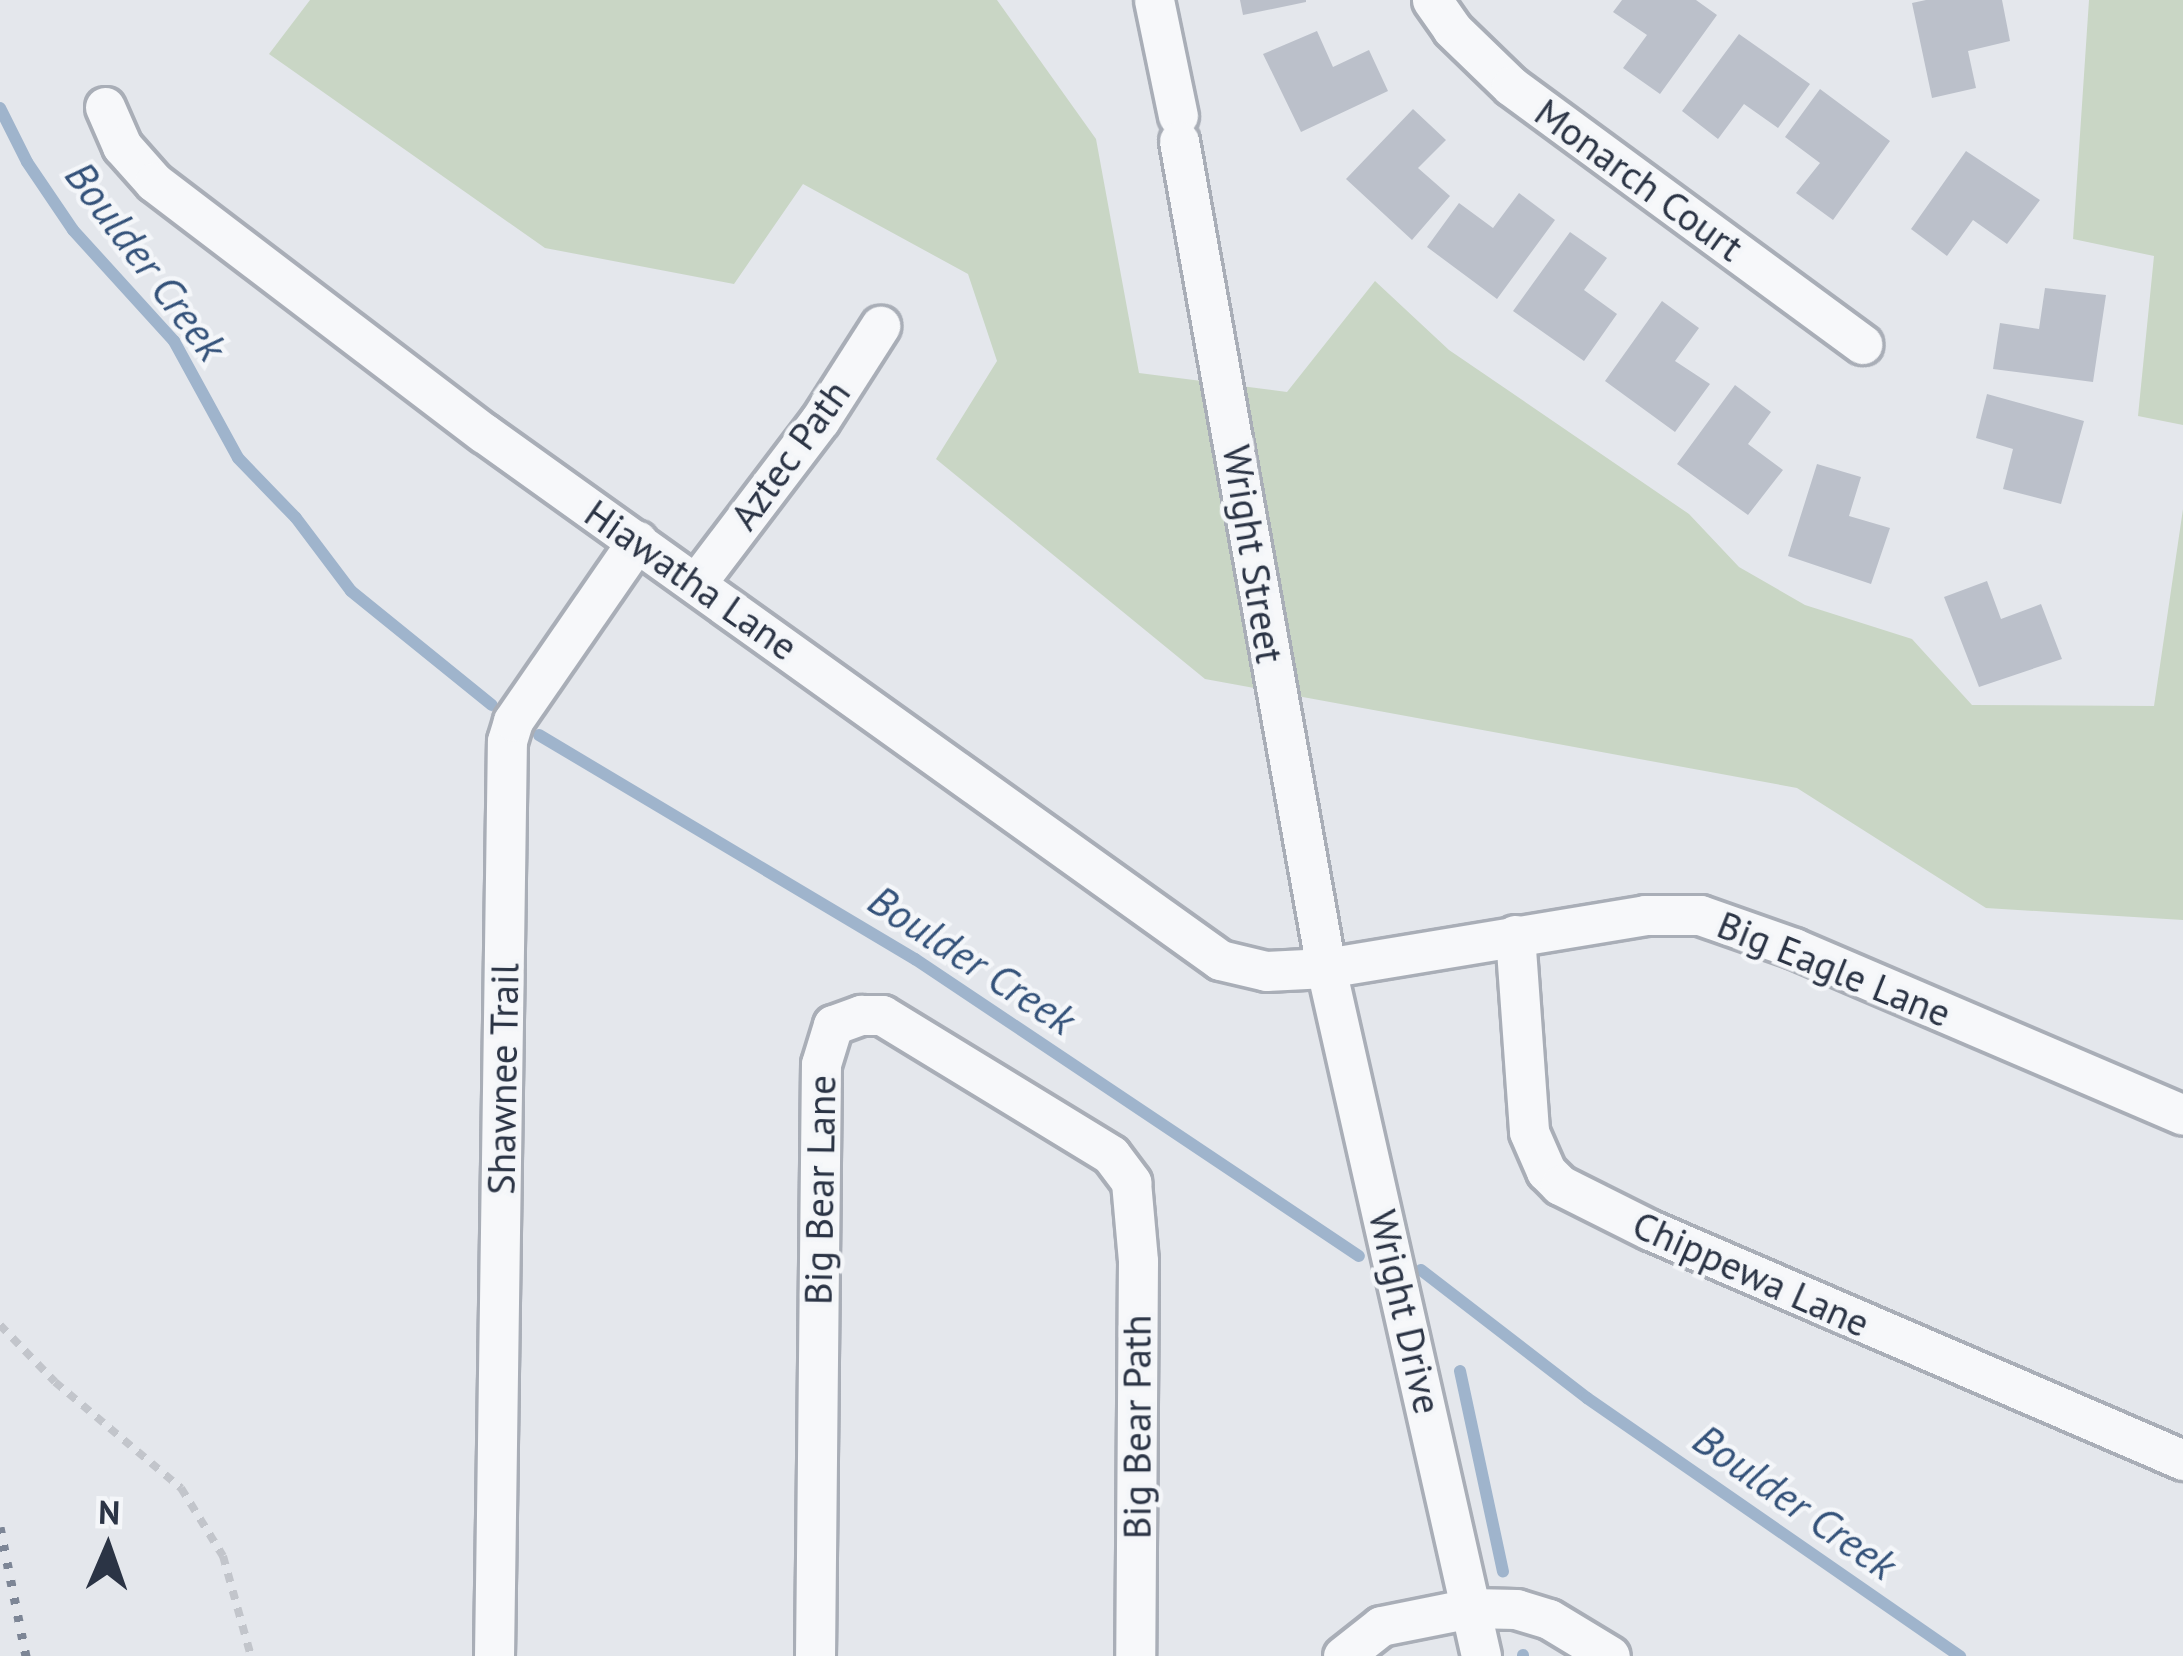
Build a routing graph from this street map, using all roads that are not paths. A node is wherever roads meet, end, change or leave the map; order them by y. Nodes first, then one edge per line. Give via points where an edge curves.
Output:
1 (1154, 0) edge
2 (1432, 0) edge
3 (105, 107) dead end
4 (880, 326) dead end
5 (1862, 344) dead end
6 (637, 541) junction
7 (697, 582) junction
8 (1515, 935) junction
9 (1326, 968) junction
10 (2183, 1114) edge
11 (1136, 1197) joint
12 (2183, 1460) edge
13 (1470, 1608) junction
14 (494, 1656) edge
15 (815, 1656) edge
16 (1135, 1656) edge
17 (1343, 1656) edge
18 (1481, 1656) edge
19 (1610, 1656) edge

1 - 9 street, Wright Street
2 - 5 street, Monarch Court via 1511,86
3 - 6 street, Hiawatha Lane via 132,162 154,182
4 - 7 street, Aztec Path
6 - 7 street, Hiawatha Lane
6 - 14 street, Shawnee Trail via 507,741
7 - 9 street, Hiawatha Lane via 1206,952 1244,969
8 - 9 street, Big Eagle Lane
8 - 10 street, Big Eagle Lane via 1673,912 1700,916
8 - 12 street, Chippewa Lane via 1529,1132 1560,1185
9 - 13 street, Wright Drive
11 - 15 street, Big Bear Lane via 1111,1154 895,1023 861,1015 833,1025 821,1064
11 - 16 street, Big Bear Path
13 - 17 street via 1381,1626
13 - 18 street, Wright Drive
13 - 19 street via 1549,1619

